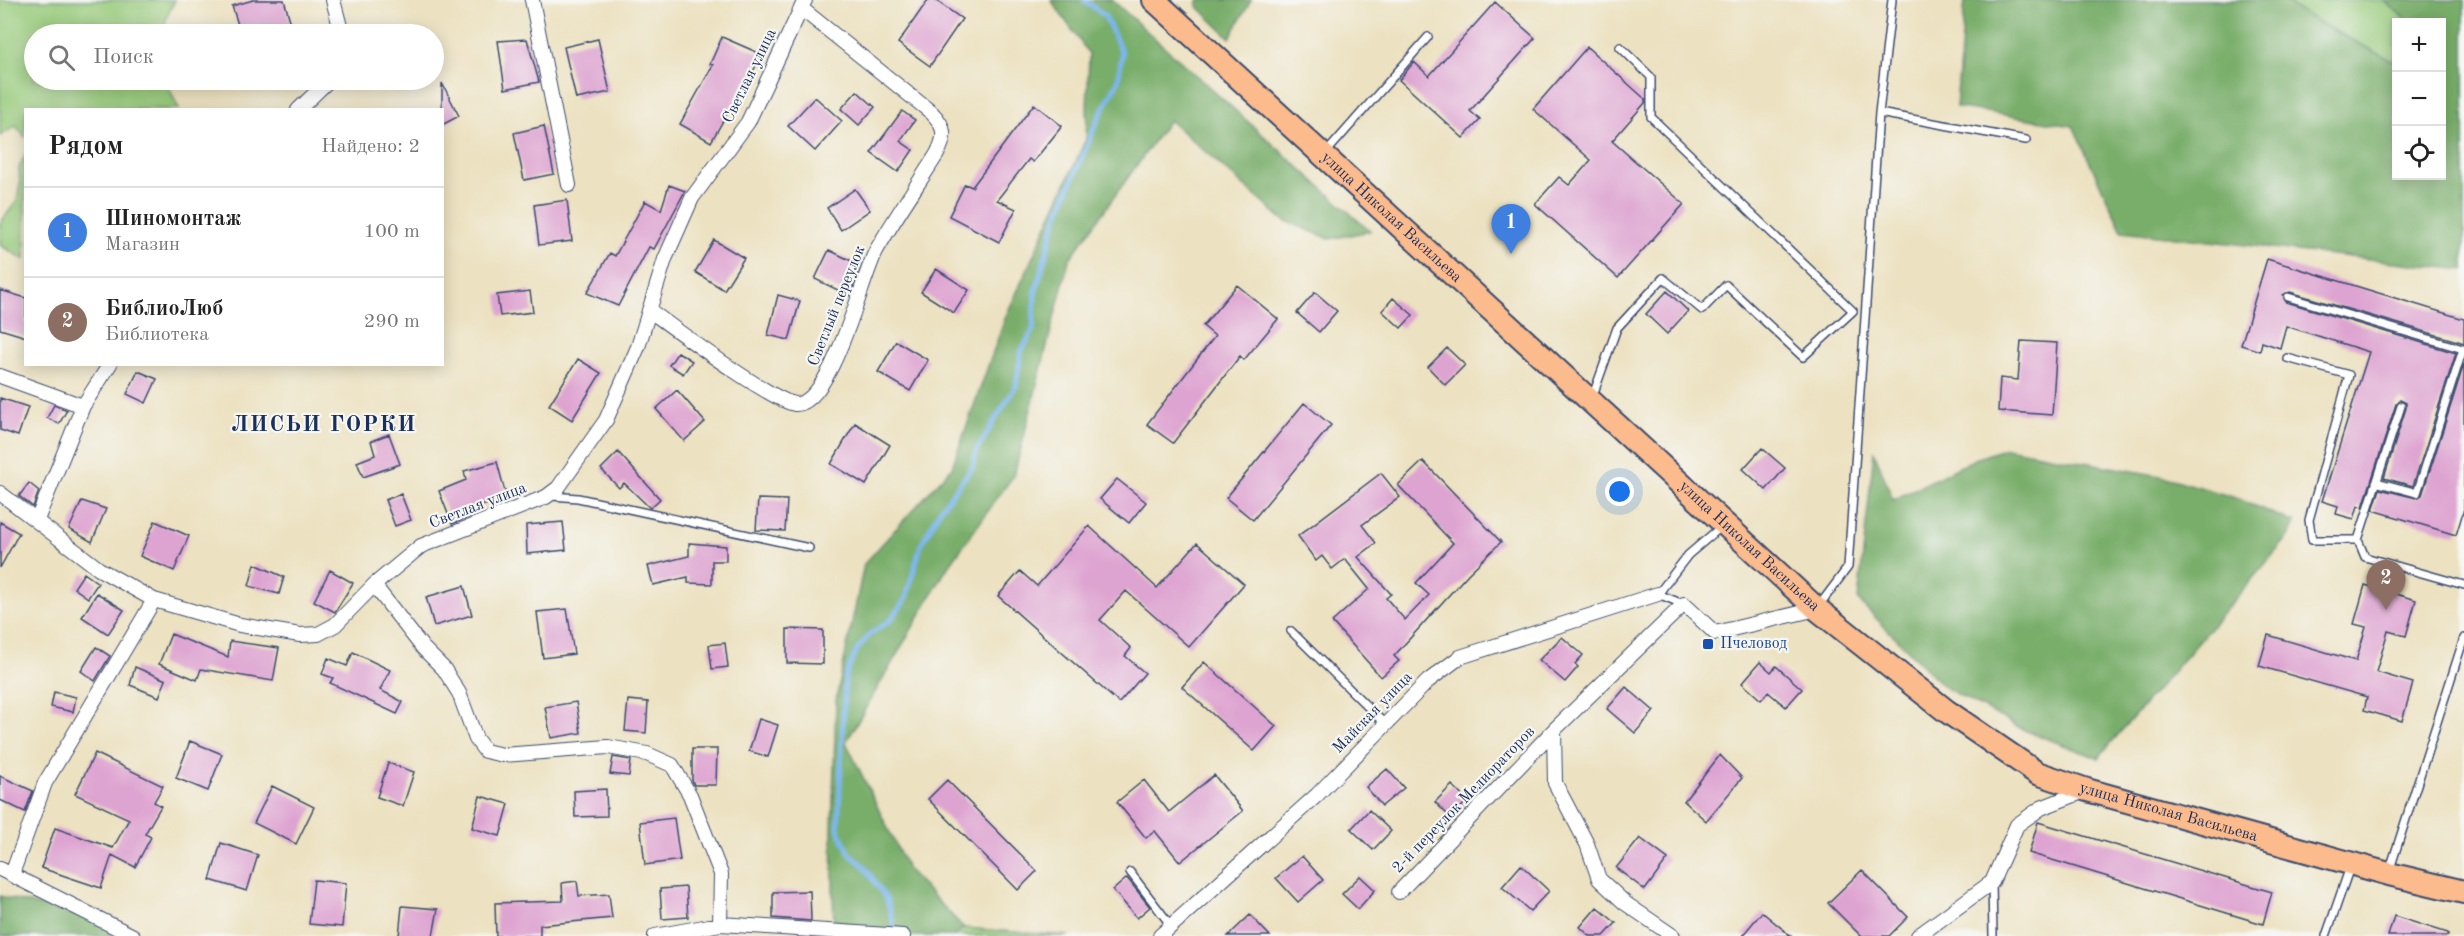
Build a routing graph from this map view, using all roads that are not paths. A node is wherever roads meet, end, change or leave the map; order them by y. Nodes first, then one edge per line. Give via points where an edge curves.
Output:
1 (333, 0) edge
2 (532, 0) edge
3 (1154, 0) edge
4 (1892, 0) edge
5 (803, 5) edge
6 (339, 24) edge
7 (1428, 37) dead end
8 (1620, 47) dead end
9 (319, 90) edge
10 (300, 108) edge
11 (1880, 113) junction
12 (2026, 140) dead end
13 (1323, 156) junction
14 (569, 185) dead end
15 (2288, 297) dead end
16 (649, 310) junction
17 (2288, 358) dead end
18 (109, 366) edge
19 (0, 376) edge
20 (1590, 403) junction
21 (83, 406) junction
22 (2401, 406) dead end
23 (2376, 482) junction
24 (0, 493) edge
25 (546, 497) junction
26 (37, 520) junction
27 (1724, 525) junction
28 (2358, 540) junction
29 (809, 548) dead end
30 (374, 585) junction
31 (2464, 585) edge
32 (1658, 594) junction
33 (154, 600) junction
34 (1684, 604) junction
35 (1817, 609) junction
36 (1291, 632) dead end
37 (2464, 638) edge
38 (1386, 725) junction
39 (1554, 730) junction
40 (2087, 790) junction
41 (2352, 862) junction
42 (6, 872) edge
43 (1130, 872) dead end
44 (2389, 874) junction
45 (1992, 882) junction
46 (1399, 892) dead end
47 (2464, 892) edge
48 (720, 924) junction
49 (1172, 927) junction
50 (133, 936) edge
51 (655, 936) edge
52 (903, 936) edge
53 (1160, 936) edge
54 (1673, 936) edge
55 (1918, 936) edge
56 (1994, 936) edge
57 (2326, 936) edge

1 - 6 street
2 - 14 street
3 - 13 main road, улица Николая Васильева
4 - 11 lane
5 - 16 street, Светлая улица via 748,122 692,198 665,259
5 - 16 street, Светлый переулок via 932,113 944,129 944,141 937,154 875,253 842,343 822,384 804,402 789,402
7 - 13 lane
8 - 20 lane via 1651,77 1651,117 1853,310 1803,357 1726,285 1702,310 1663,278 1617,328
9 - 10 street
11 - 12 lane
11 - 35 lane via 1848,567
13 - 20 main road, улица Николая Васильева
15 - 23 lane via 2463,349 2417,493
16 - 25 street, Светлая улица via 606,420 558,488
17 - 28 lane via 2349,375 2309,520 2312,540
18 - 21 street
19 - 21 street
20 - 27 main road, улица Николая Васильева
21 - 26 street
22 - 23 lane
23 - 28 lane
24 - 26 street, Светлая улица
25 - 29 lane via 564,495
25 - 30 street, Светлая улица via 421,546
26 - 33 street, Светлая улица via 99,569
27 - 32 lane via 1688,555
27 - 35 main road, улица Николая Васильева
28 - 31 lane via 2366,557
30 - 33 street, Светлая улица via 335,625 318,634 300,635 240,625
30 - 48 street via 444,669 485,751 503,754 608,747 647,754 672,765 694,804 720,874
32 - 34 lane
32 - 38 street, Майская улица via 1460,657 1428,681
33 - 42 street via 45,783
34 - 35 street via 1715,633
34 - 39 street, 2-й переулок Мелиораторов
35 - 40 main road, улица Николая Васильева via 2006,754 2037,772
36 - 38 lane
37 - 44 lane
38 - 49 street, Майская улица via 1317,795
39 - 46 street, 2-й переулок Мелиораторов
39 - 54 street via 1556,783 1587,844 1599,879
40 - 41 main road, улица Николая Васильева
40 - 45 street via 2041,808 2018,825
41 - 44 main road, улица Николая Васильева
41 - 57 lane
42 - 50 street
43 - 49 lane
44 - 47 main road, улица Николая Васильева
45 - 55 street
45 - 56 lane
48 - 51 street
48 - 52 street
49 - 53 street, Майская улица

